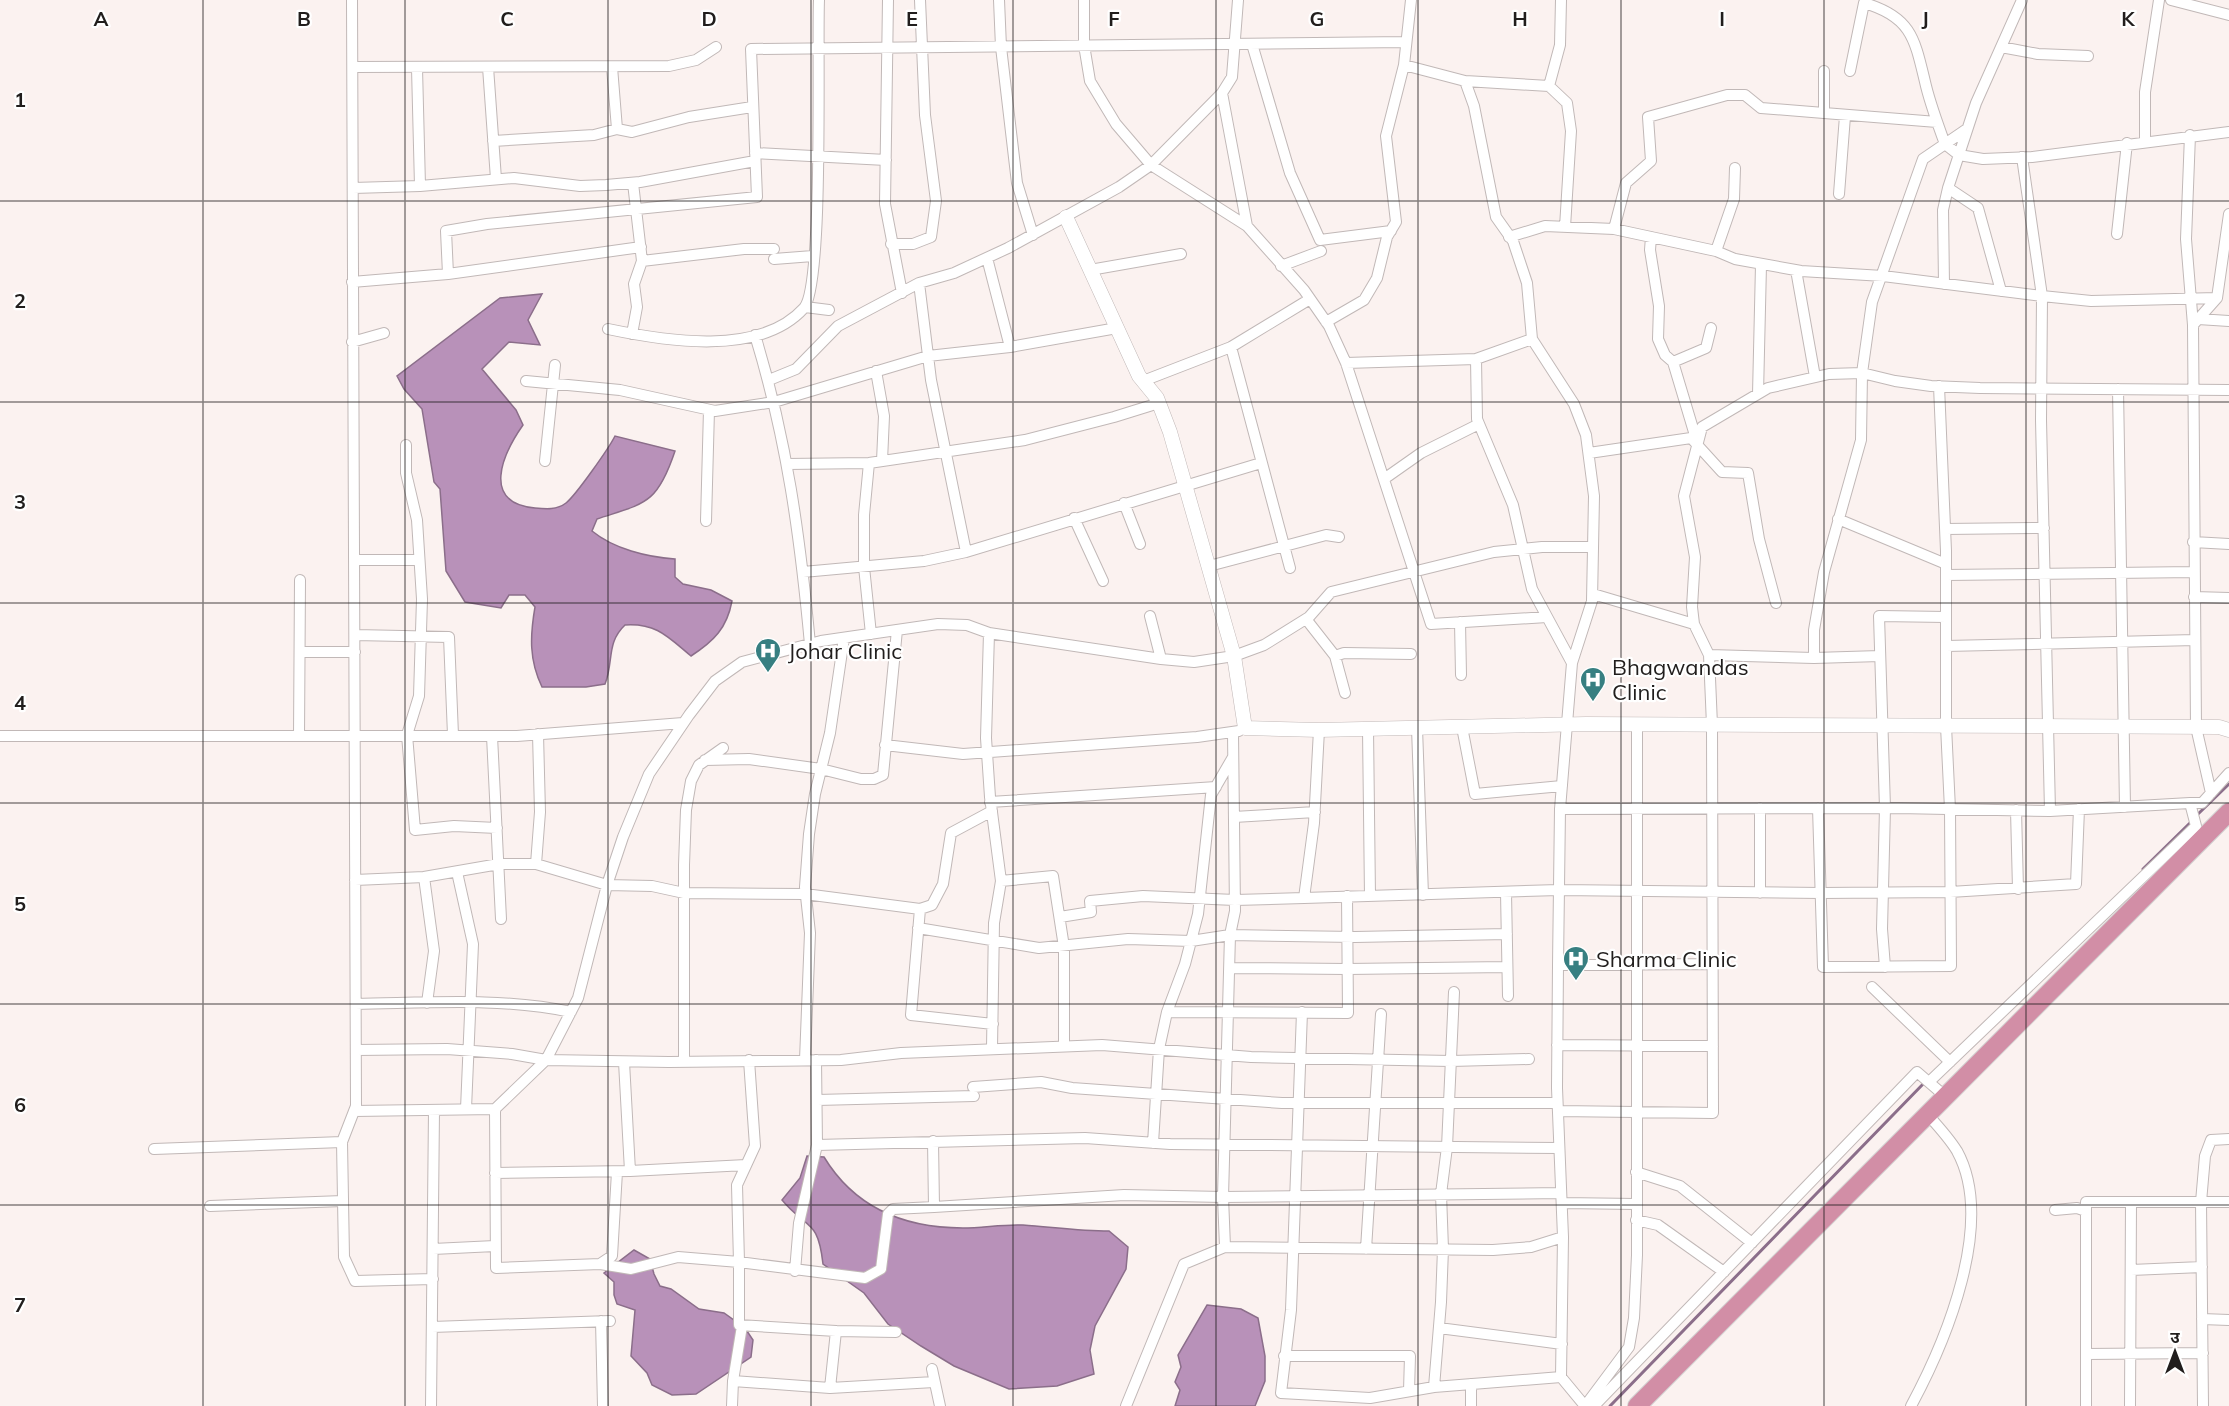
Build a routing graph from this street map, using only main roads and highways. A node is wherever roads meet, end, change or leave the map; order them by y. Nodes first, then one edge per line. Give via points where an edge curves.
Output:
1 (2229, 812) edge
2 (1636, 1406) edge

1 - 2 highway

